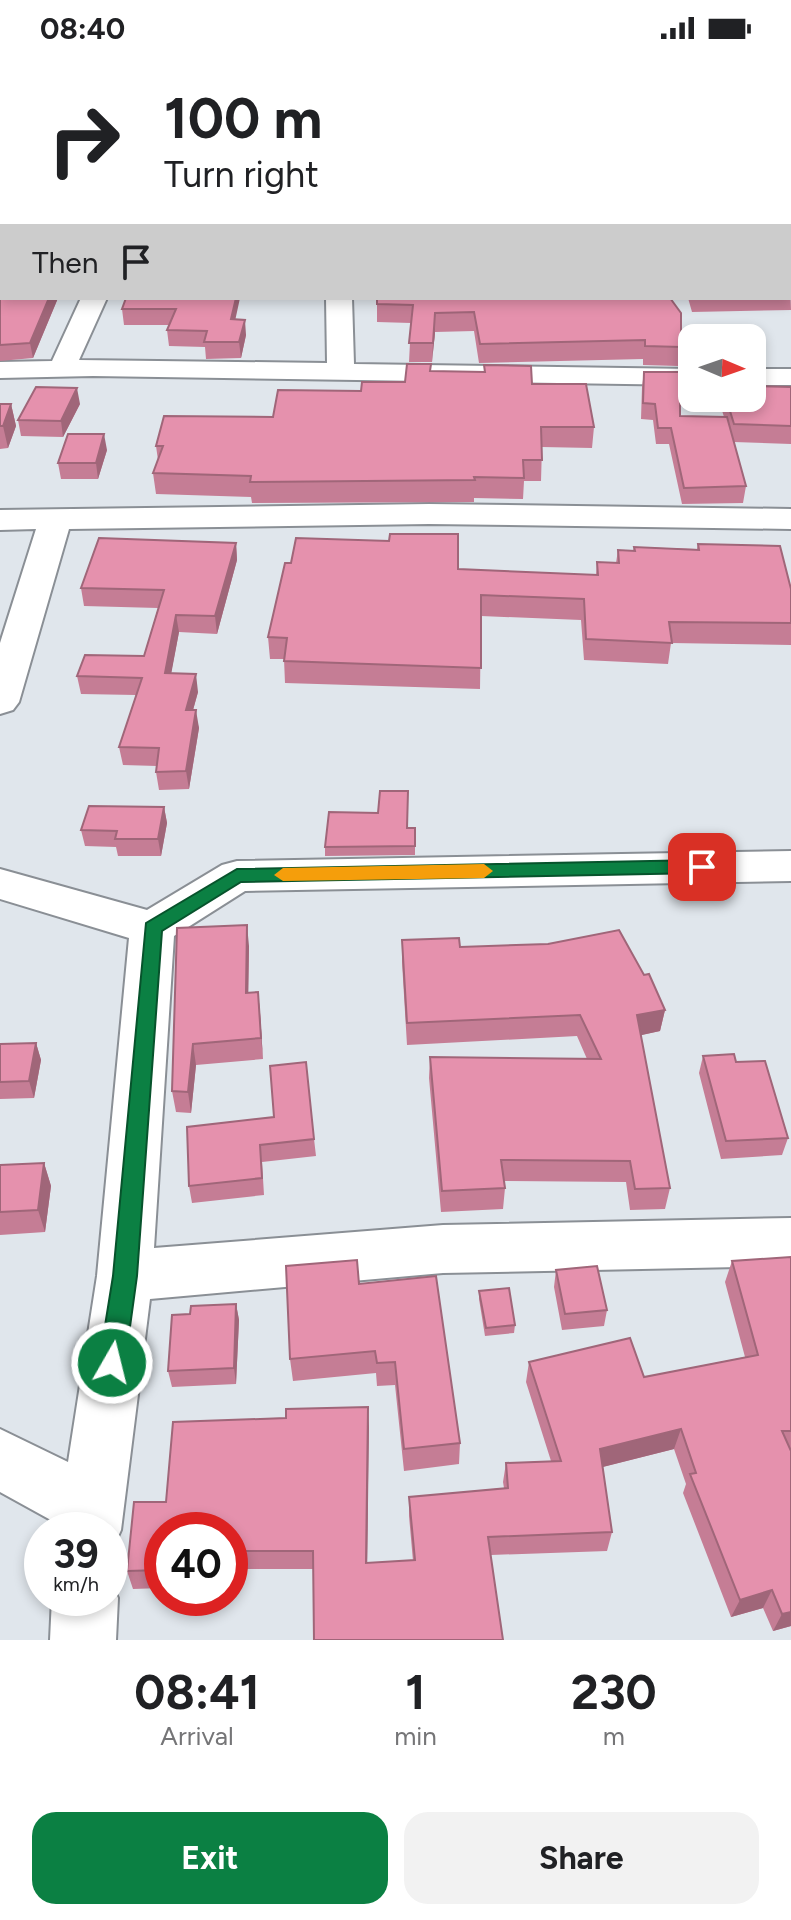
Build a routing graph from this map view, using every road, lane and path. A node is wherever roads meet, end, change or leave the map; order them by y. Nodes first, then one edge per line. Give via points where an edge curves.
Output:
1 (93, 300) edge
2 (339, 300) edge
3 (62, 369) junction
4 (0, 370) edge
5 (341, 374) junction
6 (678, 377) edge
7 (766, 377) edge
8 (791, 377) edge
9 (791, 519) edge
10 (0, 520) edge
11 (55, 521) junction
12 (0, 702) edge
13 (791, 866) edge
14 (0, 884) edge
15 (152, 928) junction
16 (791, 1242) edge
17 (125, 1276) junction
18 (0, 1459) edge
19 (80, 1512) edge
20 (91, 1512) edge
21 (84, 1616) edge
22 (83, 1640) edge

1 - 3 street
2 - 5 street
3 - 4 street
3 - 5 street
5 - 6 street
7 - 8 street
9 - 11 street via 429,514
10 - 11 street
11 - 12 street
13 - 15 street via 237,876
14 - 15 street
15 - 17 street
16 - 17 street via 443,1249
17 - 20 street
18 - 19 street
21 - 22 street

